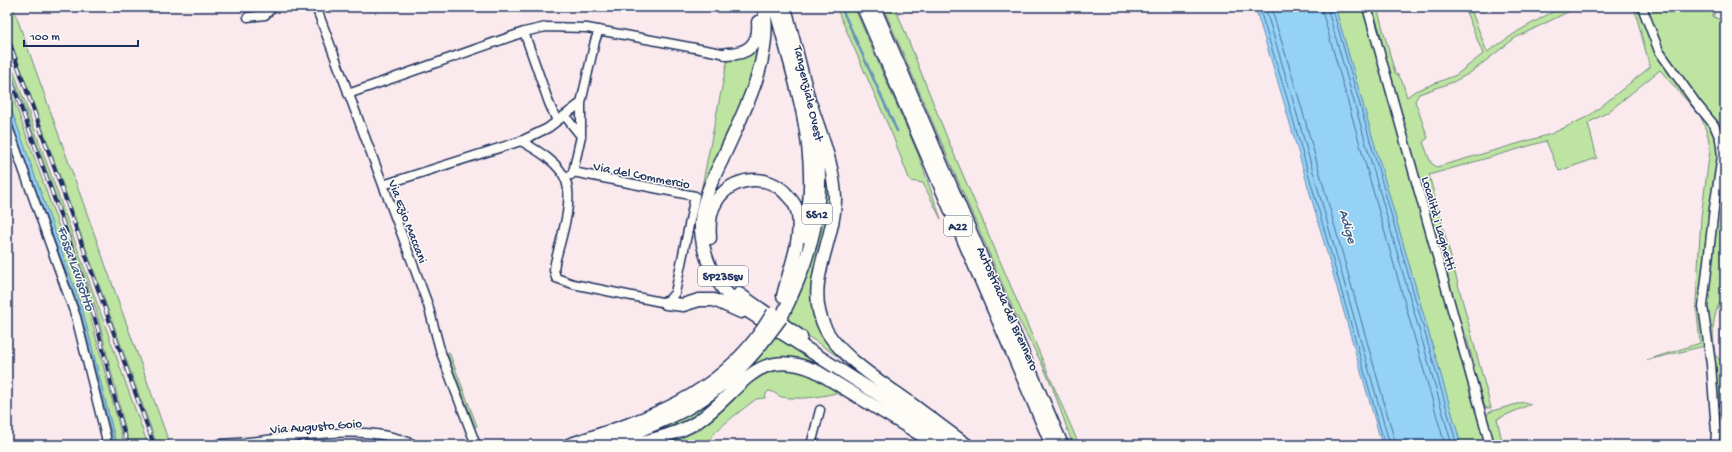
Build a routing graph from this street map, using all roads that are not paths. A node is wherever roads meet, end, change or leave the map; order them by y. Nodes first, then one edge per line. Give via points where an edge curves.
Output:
1 (273, 7) edge
2 (316, 7) edge
3 (757, 7) edge
4 (764, 7) edge
5 (775, 7) edge
6 (785, 7) edge
7 (863, 7) edge
8 (874, 7) edge
9 (1367, 7) edge
10 (1642, 7) edge
11 (248, 17) dead end
12 (599, 30) junction
13 (524, 32) junction
14 (727, 54) joint
15 (348, 94) junction
16 (581, 103) junction
17 (811, 105) junction
18 (565, 116) junction
19 (557, 121) junction
20 (7, 124) edge
21 (580, 136) junction
22 (10, 140) edge
23 (521, 141) junction
24 (573, 172) junction
25 (566, 181) junction
26 (383, 185) junction
27 (783, 296) junction
28 (666, 303) junction
29 (752, 314) junction
30 (777, 315) junction
31 (766, 332) junction
32 (820, 410) dead end
33 (944, 428) junction
34 (106, 445) edge
35 (218, 445) edge
36 (415, 445) edge
37 (476, 445) edge
38 (568, 445) edge
39 (598, 445) edge
40 (625, 445) edge
41 (811, 445) edge
42 (942, 445) edge
43 (954, 445) edge
44 (967, 445) edge
45 (1052, 445) edge
46 (1062, 445) edge
47 (1490, 445) edge
48 (1715, 445) edge

1 - 11 street via 265,15
2 - 15 street, Via Ezio Maccani
3 - 14 highway via 758,33 754,43 742,53
4 - 29 highway, SP235sv via 765,38 756,82 708,192 701,221 704,249 719,284 730,297
5 - 27 highway, Tangenziale Ovest / SS12 via 803,112 809,152 810,187 804,239
6 - 17 highway, Tangenziale Ovest / SS12
7 - 45 highway, Autostrada del Brennero / A22
8 - 46 highway, Autostrada del Brennero / A22
9 - 47 street, Località i Laghetti
10 - 48 street via 1659,51 1714,125 1720,139 1722,156 1703,306 1711,364
12 - 13 street via 568,26
12 - 14 street
12 - 16 street, Via del Commercio
13 - 15 street
13 - 19 street
15 - 26 street, Via Ezio Maccani
16 - 18 street
16 - 21 street, Via del Commercio
17 - 30 highway, Tangenziale Ovest / SS12 via 819,182 817,214 806,263
17 - 33 highway via 828,154 834,192 831,229 817,282 817,298 825,328 844,352
18 - 19 street
18 - 21 street
19 - 23 street
20 - 22 street
21 - 24 street, Via del Commercio
22 - 34 street via 76,318 106,436
23 - 25 street via 551,162
23 - 26 street
24 - 25 street, Via del Commercio
24 - 28 street, Via del Commercio via 694,196 675,293
25 - 28 street via 569,195 555,263 556,278 573,284
26 - 37 street, Via Ezio Maccani
27 - 30 highway, Tangenziale Ovest / SS12
27 - 33 highway, SP235sv via 798,238 798,212 785,192 773,183 753,179 740,182 722,193 710,216 711,246 723,275 738,293 767,314 904,405
28 - 29 highway via 683,305 699,300 714,300 742,313
29 - 43 highway, SP235sv
30 - 31 highway, Tangenziale Ovest / SS12, bridge
31 - 38 highway, Tangenziale Ovest / SS12 via 710,383 681,402 640,421
31 - 39 highway, Tangenziale Ovest / SS12 via 746,364 702,400 680,414 644,430
32 - 41 street
33 - 44 highway
35 - 36 street, Via Augusto Goio via 358,432 380,434
40 - 42 highway via 681,430 698,421 754,372 776,363 787,362 816,371

